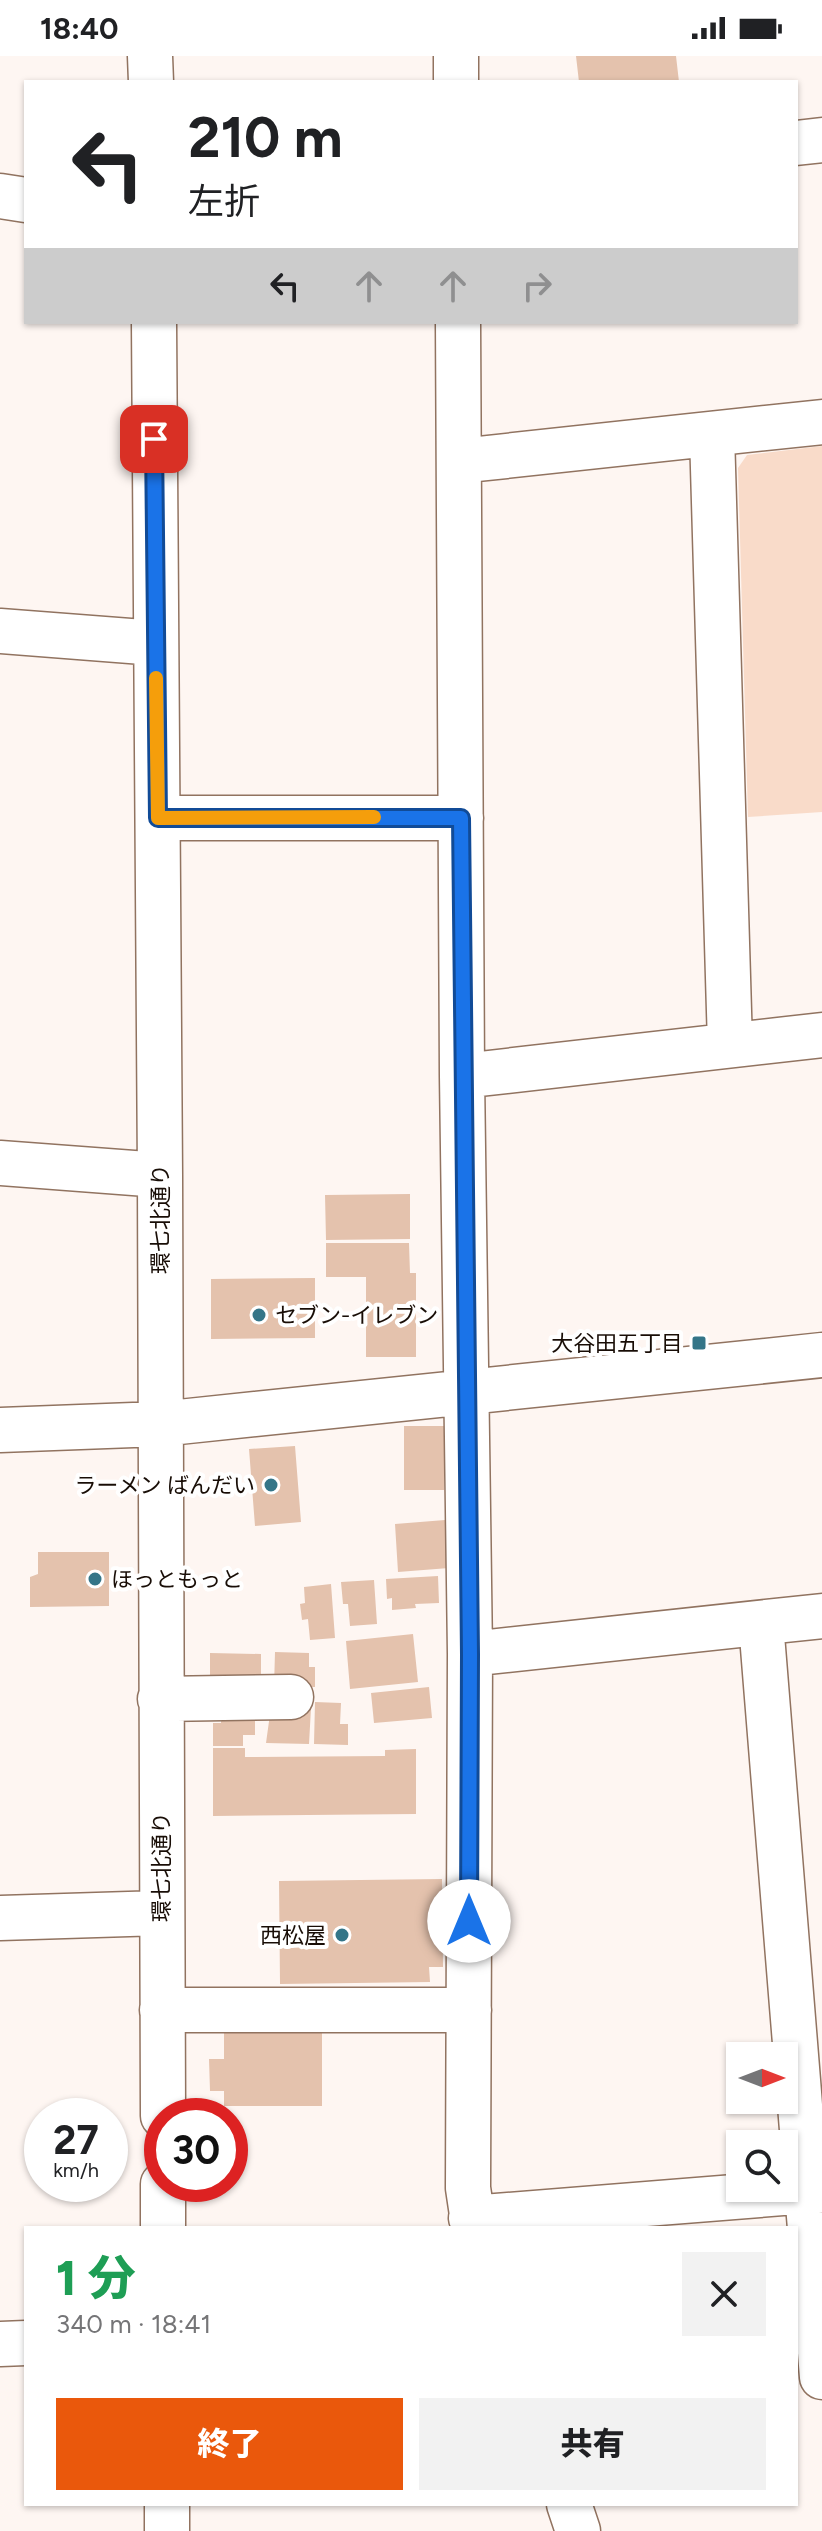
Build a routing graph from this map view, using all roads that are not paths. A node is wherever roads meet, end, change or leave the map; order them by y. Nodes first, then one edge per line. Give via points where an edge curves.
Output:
1 (150, 56) edge
2 (456, 56) edge
3 (151, 80) edge
4 (456, 80) edge
5 (822, 140) edge
6 (798, 143) edge
7 (0, 196) edge
8 (24, 200) edge
9 (154, 324) edge
10 (458, 324) edge
11 (822, 422) edge
12 (712, 434) junction
13 (459, 461) junction
14 (0, 631) edge
15 (156, 643) junction
16 (158, 818) junction
17 (461, 818) junction
18 (822, 1035) edge
19 (730, 1045) junction
20 (462, 1076) junction
21 (0, 1163) edge
22 (160, 1175) junction
23 (822, 1355) edge
24 (466, 1392) junction
25 (160, 1424) junction
26 (0, 1430) edge
27 (822, 1616) edge
28 (761, 1623) junction
29 (470, 1654) junction
30 (291, 1697) dead end
31 (160, 1699) junction
32 (161, 1913) junction
33 (0, 1918) edge
34 (162, 2010) junction
35 (469, 2010) junction
36 (163, 2098) edge
37 (814, 2190) edge
38 (163, 2202) edge
39 (472, 2223) edge
40 (163, 2226) edge
41 (24, 2343) edge
42 (0, 2344) edge
43 (822, 2377) edge
44 (167, 2506) edge
45 (570, 2506) edge
46 (167, 2531) edge
47 (578, 2531) edge

1 - 3 street
2 - 4 street
5 - 6 street
7 - 8 street
9 - 15 street, 環七北通り
10 - 13 street
11 - 12 street
12 - 13 street
12 - 19 street
13 - 17 street
14 - 15 street
15 - 16 street, 環七北通り
16 - 17 street
16 - 22 street, 環七北通り
17 - 20 street
18 - 19 street
19 - 20 street
20 - 24 street
21 - 22 street
22 - 25 street, 環七北通り
23 - 24 street
24 - 25 street
24 - 29 street
25 - 26 street
25 - 31 street, 環七北通り
27 - 28 street
28 - 29 street
28 - 37 street
29 - 35 street
30 - 31 street
31 - 32 street, 環七北通り
32 - 33 street
32 - 34 street, 環七北通り
34 - 35 street
34 - 36 street, 環七北通り
35 - 39 street
37 - 39 street
37 - 43 street
38 - 40 street
41 - 42 street
44 - 46 street
45 - 47 street

